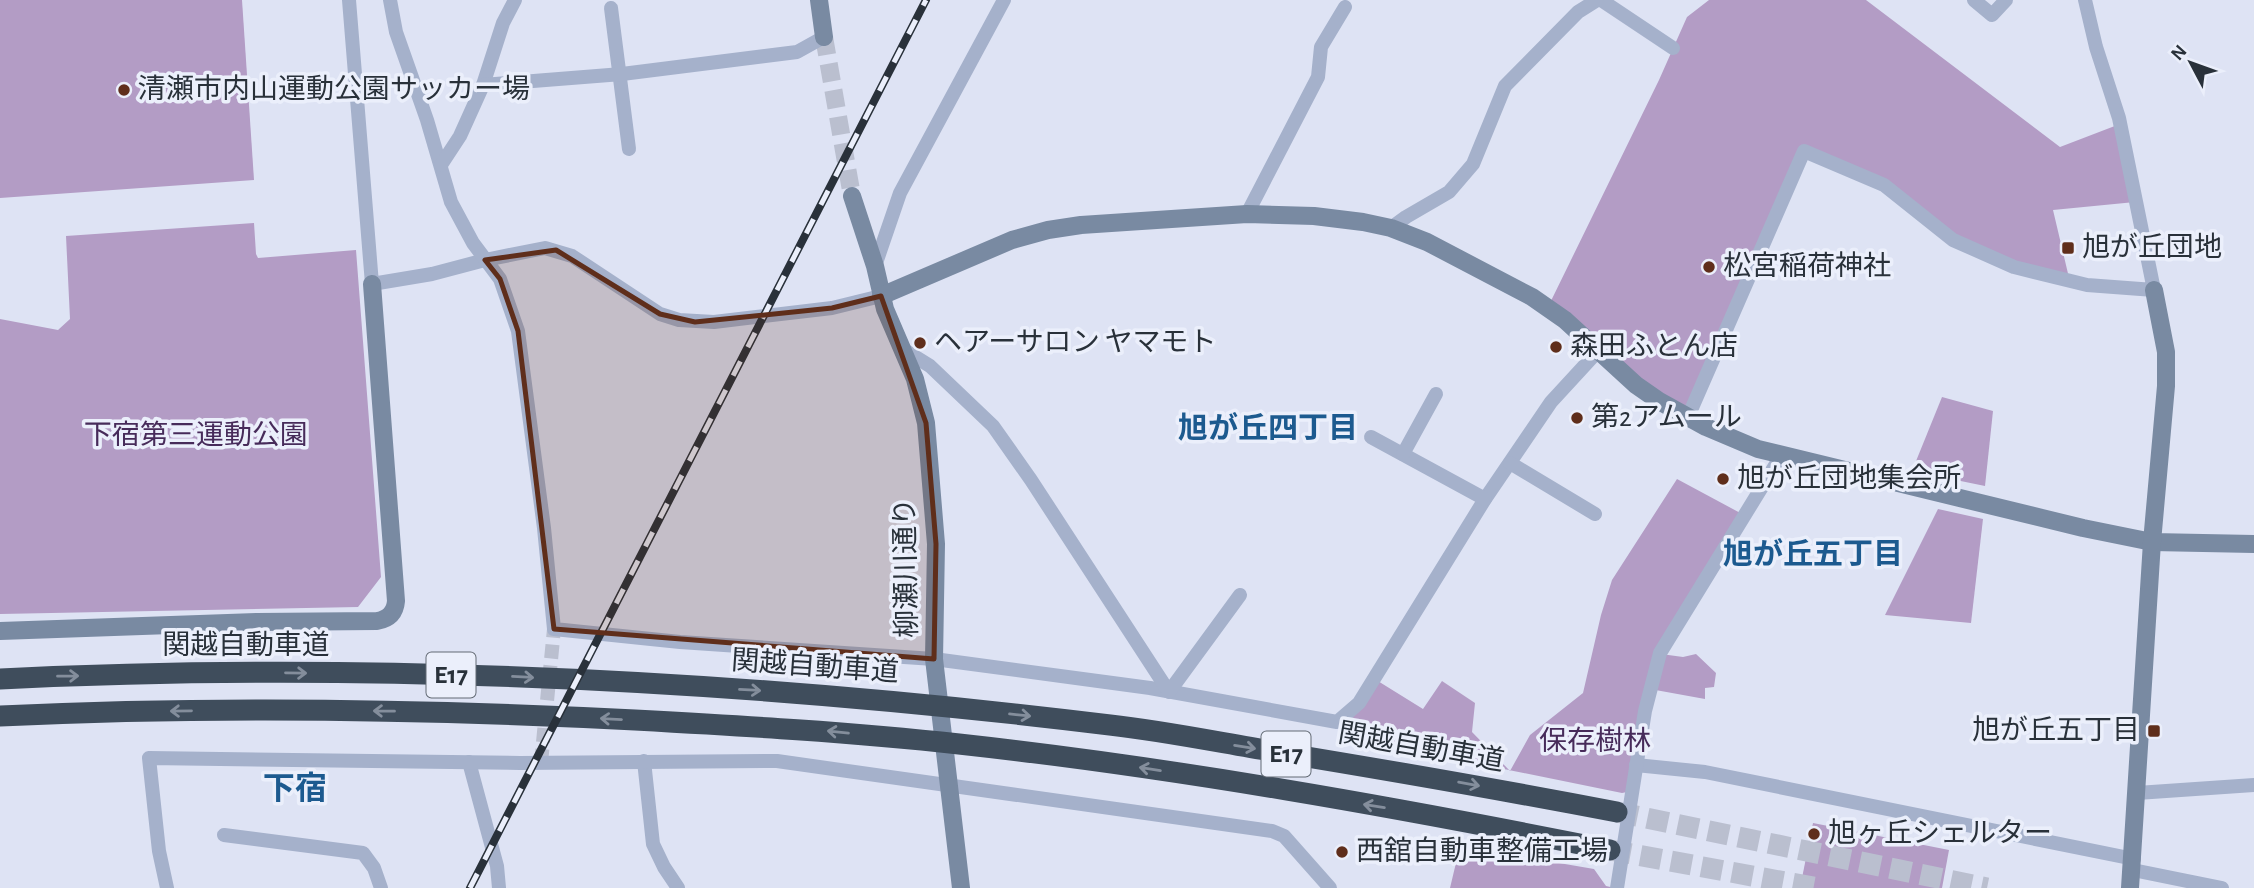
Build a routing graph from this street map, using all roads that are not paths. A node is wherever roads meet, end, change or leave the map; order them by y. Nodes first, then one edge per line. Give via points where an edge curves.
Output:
1 (349, 0) edge
2 (390, 0) edge
3 (515, 0) edge
4 (819, 0) edge
5 (1004, 0) edge
6 (1599, 0) edge
7 (1974, 0) edge
8 (2006, 0) edge
9 (2085, 0) edge
10 (1345, 7) dead end
11 (611, 8) dead end
12 (824, 37) joint
13 (1673, 48) dead end
14 (618, 74) junction
15 (483, 85) junction
16 (629, 149) dead end
17 (440, 165) junction
18 (852, 195) tunnel mouth
19 (1247, 214) junction
20 (1391, 229) junction
21 (485, 260) junction
22 (875, 266) junction
23 (372, 284) junction
24 (2154, 290) junction
25 (881, 296) junction
26 (900, 347) junction
27 (1597, 352) junction
28 (1436, 394) dead end
29 (1688, 417) junction
30 (1371, 437) dead end
31 (1403, 454) junction
32 (1781, 456) junction
33 (1510, 463) junction
34 (1485, 499) junction
35 (1595, 514) dead end
36 (2152, 542) junction
37 (2254, 544) edge
38 (1240, 595) dead end
39 (0, 631) edge
40 (934, 659) junction
41 (0, 679) edge
42 (1169, 692) junction
43 (0, 716) edge
44 (644, 761) junction
45 (469, 762) junction
46 (1636, 765) junction
47 (2254, 785) edge
48 (950, 786) junction
49 (2137, 793) junction
50 (1617, 813) tunnel mouth
51 (224, 835) dead end
52 (1610, 850) tunnel mouth
53 (2132, 876) edge
54 (167, 888) edge
55 (381, 888) edge
56 (499, 888) edge
57 (678, 888) edge
58 (961, 888) edge
59 (1330, 888) edge
60 (1617, 888) edge
61 (2222, 888) edge

1 - 23 street
2 - 17 street via 396,32
3 - 15 street
4 - 12 street
5 - 22 street via 900,193
6 - 13 street
6 - 20 street via 1578,12 1505,86 1473,164 1449,192
7 - 8 street via 1992,15
9 - 24 street via 2119,118
10 - 19 street via 1321,47 1318,77
11 - 14 street
12 - 14 street via 797,52
14 - 15 street
14 - 16 street
15 - 17 street via 460,136
17 - 21 street via 450,202
18 - 22 street, 柳瀬川通り
19 - 20 street via 1334,218
19 - 25 street via 1048,230 989,249
20 - 27 street via 1437,247 1532,297 1565,320
21 - 23 street
21 - 25 street via 545,248 556,250 660,314 695,322 832,308
21 - 40 street via 500,279 518,331 554,629
22 - 25 street, 柳瀬川通り
23 - 39 street via 396,601 391,614 377,621
24 - 29 street via 2087,285 2014,267 1954,240 1884,185 1804,151
24 - 36 street via 2166,352 2166,386
25 - 26 street, 柳瀬川通り
26 - 40 street, 柳瀬川通り via 915,379 926,423 936,544
26 - 42 street via 930,366 993,426
27 - 29 street via 1636,385
27 - 33 street via 1550,401
28 - 31 street
29 - 32 street
30 - 31 street
31 - 34 street
32 - 36 street
32 - 46 street via 1660,653
33 - 34 street
33 - 35 street
34 - 42 street via 1359,703 1337,722
36 - 37 street
36 - 49 street
38 - 42 street
40 - 42 street
40 - 48 street, 柳瀬川通り
41 -> 50 highway, 関越自動車道 / E17 via 248,673 492,675 901,701 1114,725
52 -> 43 highway, E17 via 1133,766 815,730 486,712 249,710
44 - 45 street
44 - 48 street via 777,761
44 - 57 street via 653,844
45 - 54 street via 149,758
45 - 56 street
46 - 53 street via 1705,772
46 - 60 street
47 - 49 street
48 - 58 street, 柳瀬川通り
48 - 59 street via 1272,831 1284,836
49 - 53 street
51 - 55 street via 363,853
53 - 61 street

